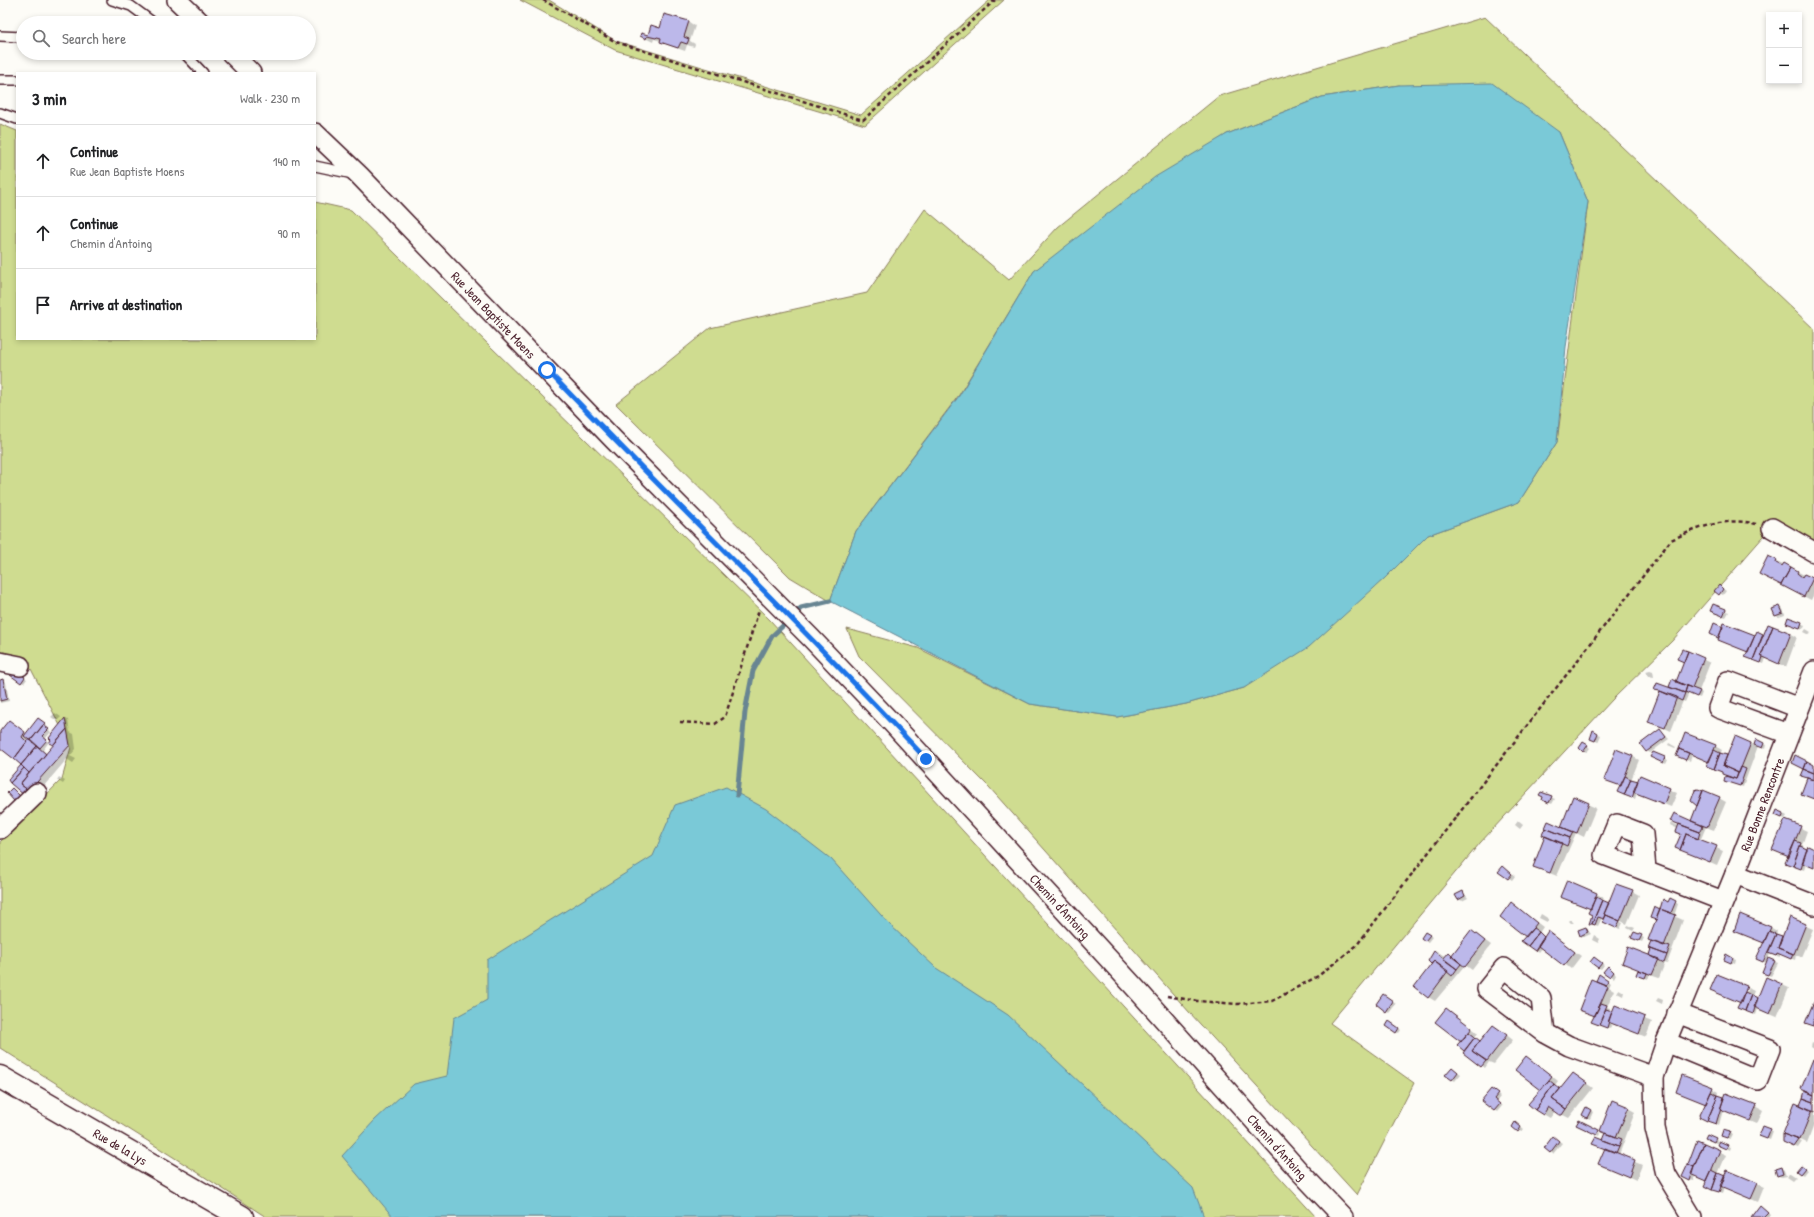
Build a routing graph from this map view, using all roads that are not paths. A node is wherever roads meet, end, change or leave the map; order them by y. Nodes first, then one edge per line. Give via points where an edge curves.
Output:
1 (112, 0) edge
2 (177, 0) edge
3 (145, 16) edge
4 (194, 16) edge
5 (0, 36) edge
6 (16, 37) edge
7 (191, 60) edge
8 (238, 60) edge
9 (202, 72) edge
10 (251, 72) edge
11 (0, 80) edge
12 (16, 80) edge
13 (0, 114) edge
14 (16, 119) edge
15 (316, 134) edge
16 (316, 166) edge
17 (359, 175) junction
18 (1772, 528) road end
19 (1814, 552) edge
20 (767, 604) joint
21 (0, 662) edge
22 (20, 666) dead end
23 (1814, 671) edge
24 (1799, 708) junction
25 (1789, 734) junction
26 (36, 794) dead end
27 (0, 829) edge
28 (1646, 870) dead end
29 (1735, 874) junction
30 (1723, 901) junction
31 (1814, 905) edge
32 (1677, 1013) junction
33 (1545, 1033) dead end
34 (1666, 1042) junction
35 (0, 1076) edge
36 (1654, 1077) junction
37 (242, 1217) edge
38 (1342, 1217) edge
39 (1692, 1217) edge

1 - 3 lane via 131,6
2 - 4 street
5 - 6 lane
7 - 9 lane
8 - 10 street
11 - 12 lane
13 - 14 lane
15 - 17 street, Rue Jean Baptiste Moens
16 - 17 lane
17 - 20 street, Rue Jean Baptiste Moens via 614,440
18 - 19 street
20 - 38 street, Chemin d'Antoing via 811,638 899,730
21 - 22 street
23 - 24 street, Rue Bonne Rencontre
24 - 25 street, Rue Bonne Rencontre
24 - 25 street via 1728,681 1718,708
25 - 29 street, Rue Bonne Rencontre
26 - 27 street
28 - 30 street
29 - 30 street, Rue Bonne Rencontre
29 - 31 street
30 - 32 street, Rue Bonne Rencontre
32 - 34 street, Rue Bonne Rencontre
32 - 34 street via 1770,1049 1758,1080
33 - 36 street via 1569,1046
34 - 36 street, Rue Bonne Rencontre
35 - 37 main road, Rue de la Lys
36 - 39 street, Rue Bonne Rencontre via 1655,1128 1666,1174

